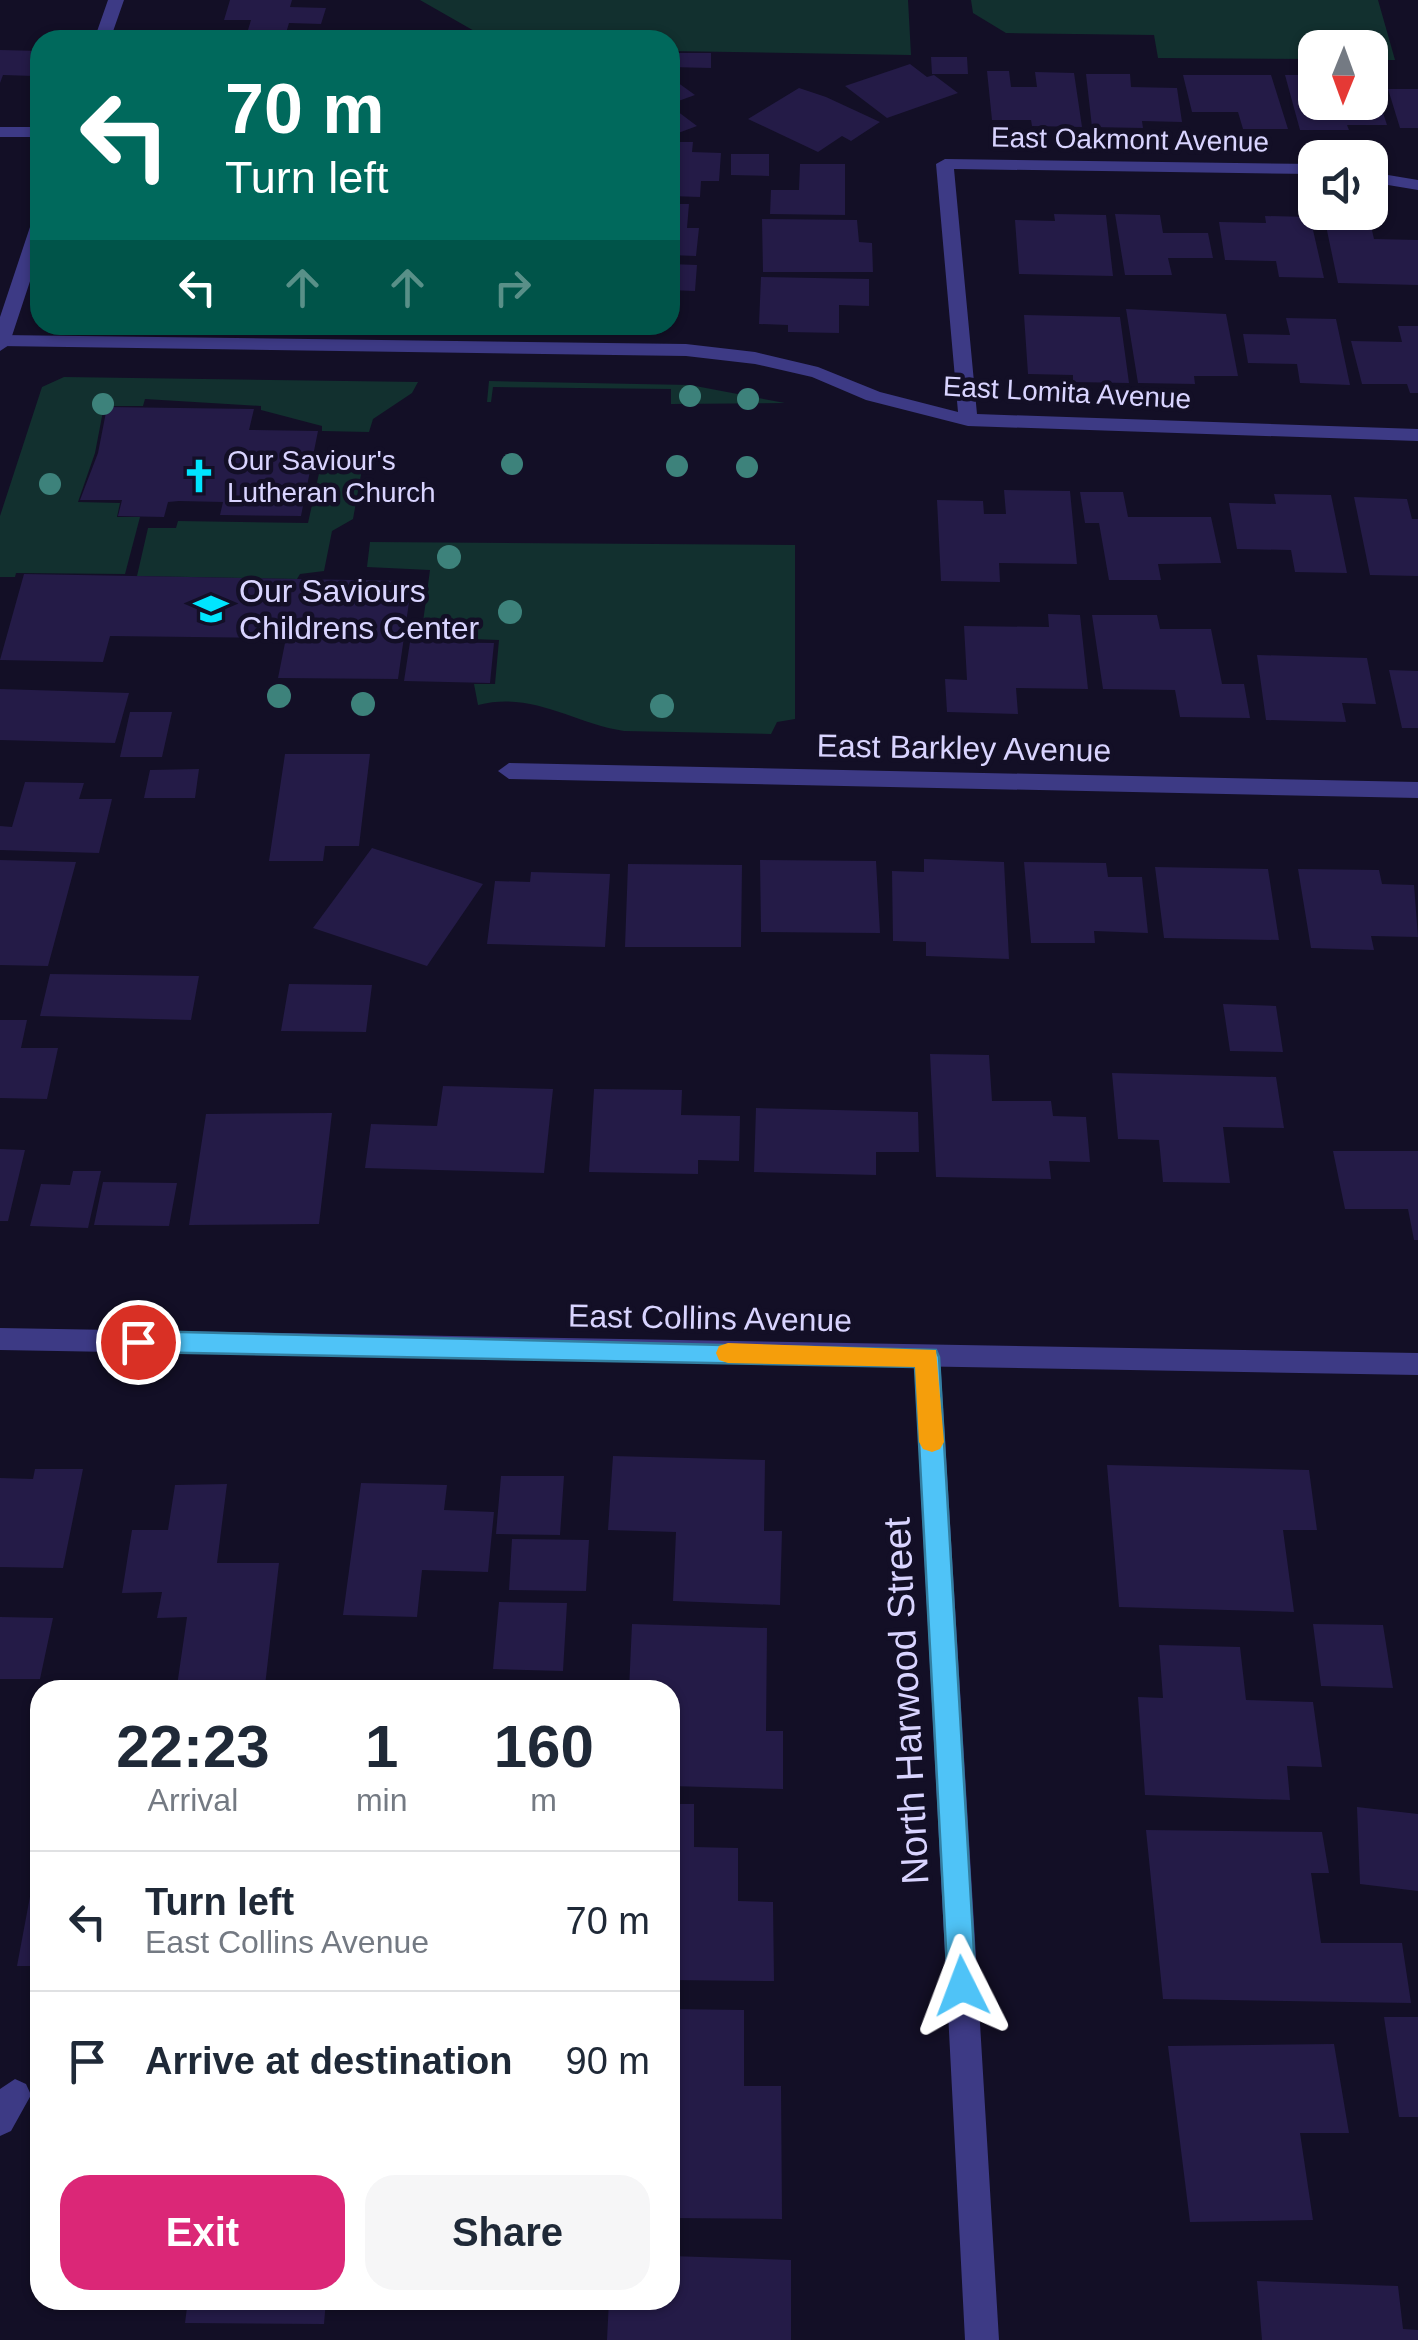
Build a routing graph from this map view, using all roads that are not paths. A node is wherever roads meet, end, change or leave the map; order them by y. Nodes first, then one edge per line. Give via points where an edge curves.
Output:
1 (116, 0) edge
2 (106, 30) edge
3 (0, 132) edge
4 (30, 132) edge
5 (1298, 169) edge
6 (1388, 181) edge
7 (1418, 185) edge
8 (30, 255) edge
9 (488, 335) edge
10 (1, 343) edge
11 (486, 346) junction
12 (968, 420) junction
13 (1418, 435) edge
14 (509, 771) dead end
15 (1418, 790) edge
16 (0, 1339) edge
17 (927, 1357) junction
18 (1418, 1364) edge
19 (982, 2340) edge

1 - 2 street
3 - 4 street
5 - 12 street, East Oakmont Avenue via 944,164
6 - 7 street
8 - 10 street
9 - 11 street
10 - 11 street, East Lomita Avenue
11 - 12 street, East Lomita Avenue via 755,358
12 - 13 street, East Lomita Avenue
14 - 15 street, East Barkley Avenue
16 - 17 street, East Collins Avenue
17 - 18 street, East Collins Avenue
17 - 19 street, North Harwood Street

